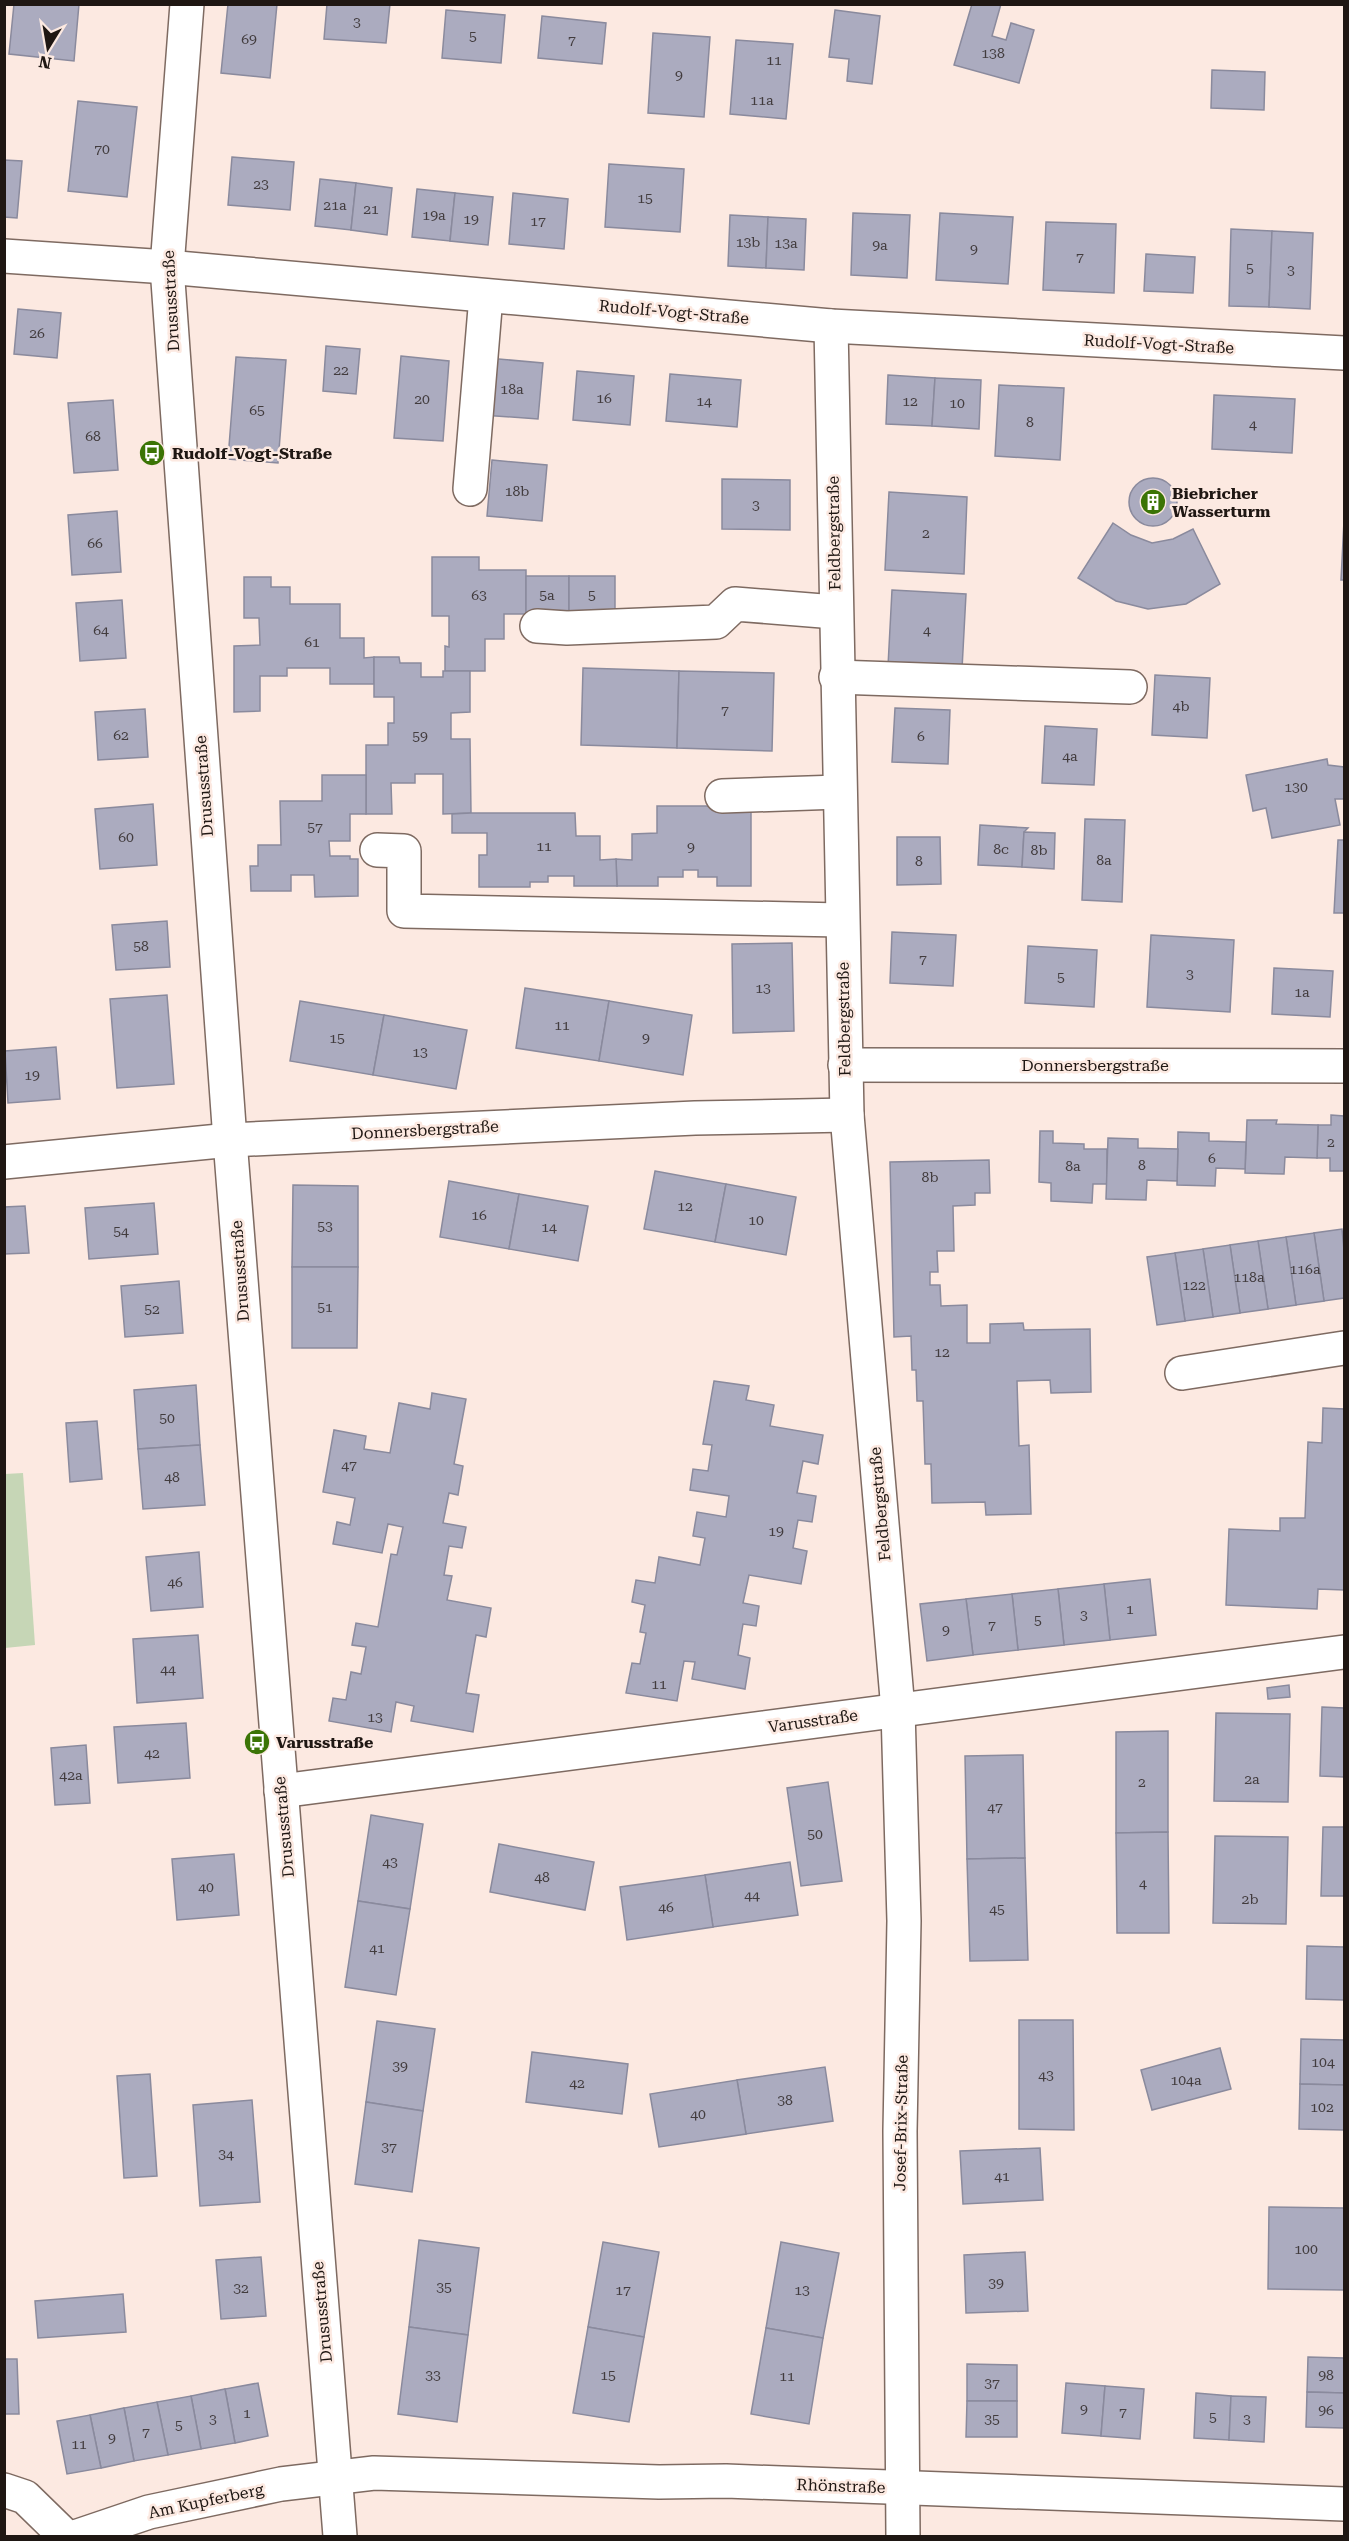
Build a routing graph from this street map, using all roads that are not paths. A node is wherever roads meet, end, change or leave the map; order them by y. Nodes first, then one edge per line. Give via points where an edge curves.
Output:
1 (187, 4) edge
2 (4, 256) edge
3 (166, 267) junction
4 (486, 296) junction
5 (831, 326) junction
6 (1344, 353) edge
7 (470, 489) dead end
8 (835, 612) junction
9 (537, 626) dead end
10 (836, 677) junction
11 (1130, 687) dead end
12 (838, 792) junction
13 (722, 796) dead end
14 (377, 850) dead end
15 (841, 920) junction
16 (845, 1065) junction
17 (1344, 1066) edge
18 (846, 1115) junction
19 (230, 1140) junction
20 (4, 1162) edge
21 (1344, 1348) edge
22 (1182, 1373) dead end
23 (1344, 1652) edge
24 (898, 1710) junction
25 (281, 1791) junction
26 (337, 2477) junction
27 (902, 2489) junction
28 (4, 2490) edge
29 (1344, 2504) edge
30 (64, 2536) edge
31 (78, 2536) edge
32 (340, 2536) edge
33 (903, 2536) edge

1 - 3 street, Drususstraße
2 - 3 street, Rudolf-Vogt-Straße
3 - 4 street, Rudolf-Vogt-Straße
3 - 19 street, Drususstraße
4 - 5 street, Rudolf-Vogt-Straße
4 - 7 street
5 - 6 street, Rudolf-Vogt-Straße
5 - 8 street, Feldbergstraße
8 - 9 street via 735,604 717,622
8 - 10 street, Feldbergstraße
10 - 11 street
10 - 12 street, Feldbergstraße
12 - 13 street
12 - 15 street, Feldbergstraße
14 - 15 street via 404,850 404,911
15 - 16 street, Feldbergstraße
16 - 17 street, Donnersbergstraße
16 - 18 street, Feldbergstraße
18 - 19 street, Donnersbergstraße via 695,1118
18 - 24 street, Feldbergstraße
19 - 20 street, Donnersbergstraße
19 - 25 street, Drususstraße
21 - 22 street
23 - 24 street, Varusstraße
24 - 25 street, Varusstraße
24 - 27 street, Josef-Brix-Straße via 904,1921 900,2131
25 - 26 street, Drususstraße
26 - 27 street, Rhönstraße via 374,2473
26 - 31 street, Am Kupferberg via 281,2484 149,2512
26 - 32 street, Drususstraße
27 - 29 street, Rhönstraße
27 - 33 street, Josef-Brix-Straße
28 - 30 street via 25,2496

